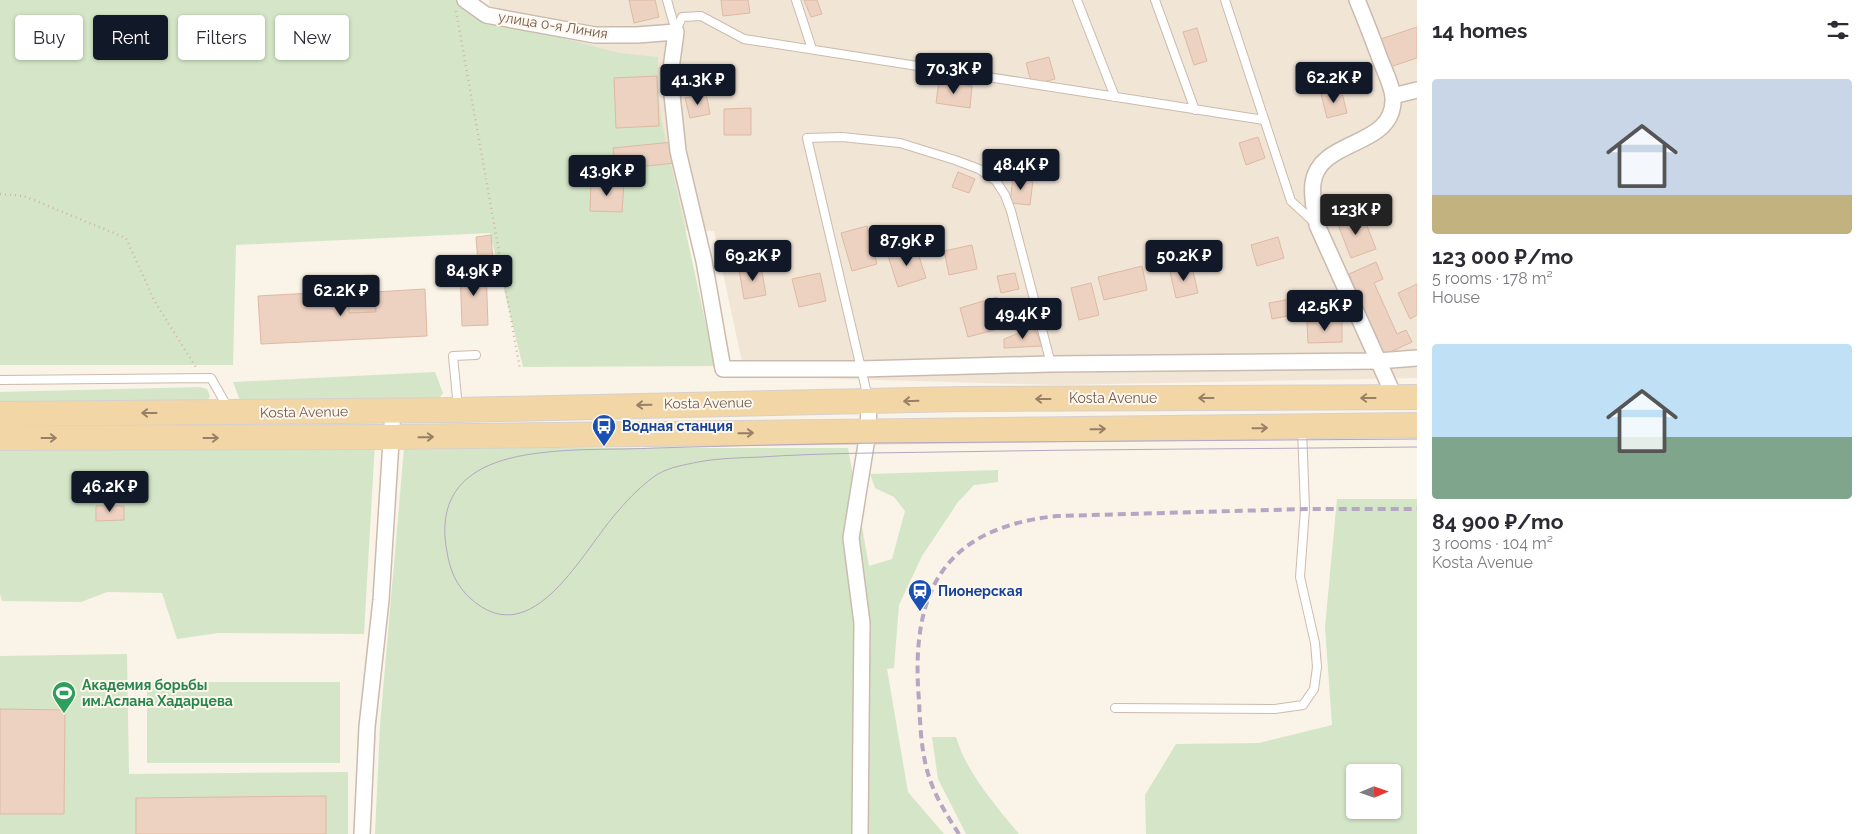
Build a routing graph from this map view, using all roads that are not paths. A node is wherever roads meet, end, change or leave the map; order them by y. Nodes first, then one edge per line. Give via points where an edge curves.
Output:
1 (667, 0) edge
2 (796, 0) edge
3 (1077, 0) edge
4 (1155, 0) edge
5 (1225, 0) edge
6 (1357, 0) edge
7 (461, 2) edge
8 (676, 32) junction
9 (812, 48) junction
10 (1417, 90) edge
11 (1393, 96) junction
12 (1115, 97) junction
13 (1195, 110) junction
14 (1264, 120) junction
15 (1316, 225) junction
16 (476, 356) dead end
17 (1417, 358) edge
18 (1378, 361) junction
19 (1051, 364) junction
20 (860, 369) junction
21 (0, 380) edge
22 (1406, 398) edge
23 (869, 402) junction
24 (393, 410) junction
25 (458, 410) junction
26 (230, 413) junction
27 (0, 414) edge
28 (1417, 425) edge
29 (1302, 427) junction
30 (868, 432) junction
31 (390, 437) junction
32 (0, 438) edge
33 (1115, 708) dead end
34 (362, 834) edge
35 (860, 834) edge

1 - 8 lane
2 - 9 lane
3 - 12 lane
4 - 13 lane
5 - 14 lane
6 - 11 street
7 - 8 street, улица 0-я Линия via 486,15 594,35
8 - 9 lane via 682,17 701,16 744,39
8 - 20 street via 670,76 678,151 704,261 723,369
9 - 12 lane
10 - 11 street
11 - 15 street via 1390,114 1380,130 1327,158 1316,172 1313,183
12 - 13 lane
13 - 14 lane
14 - 15 lane via 1290,201
15 - 18 street
16 - 25 lane via 453,356
17 - 18 street
18 - 19 street
18 - 22 street
19 - 20 street
19 - 20 lane via 1011,212 996,181 979,169 900,142 842,137 807,138
20 - 23 lane
21 - 26 lane via 211,378
22 -> 23 main road, Kosta Avenue
23 -> 25 main road, Kosta Avenue via 740,402
23 - 30 street
24 - 25 main road, Kosta Avenue
24 - 26 main road, Kosta Avenue
24 - 31 street
26 -> 27 main road, Kosta Avenue
28 - 29 main road, Kosta Avenue
30 -> 29 main road, Kosta Avenue
29 - 33 lane via 1305,509 1300,577 1315,643 1317,667 1314,689 1303,705 1276,710
31 -> 30 main road, Kosta Avenue
30 - 35 street via 851,538 862,623
32 -> 31 main road, Kosta Avenue
31 - 34 street via 380,600 367,727

